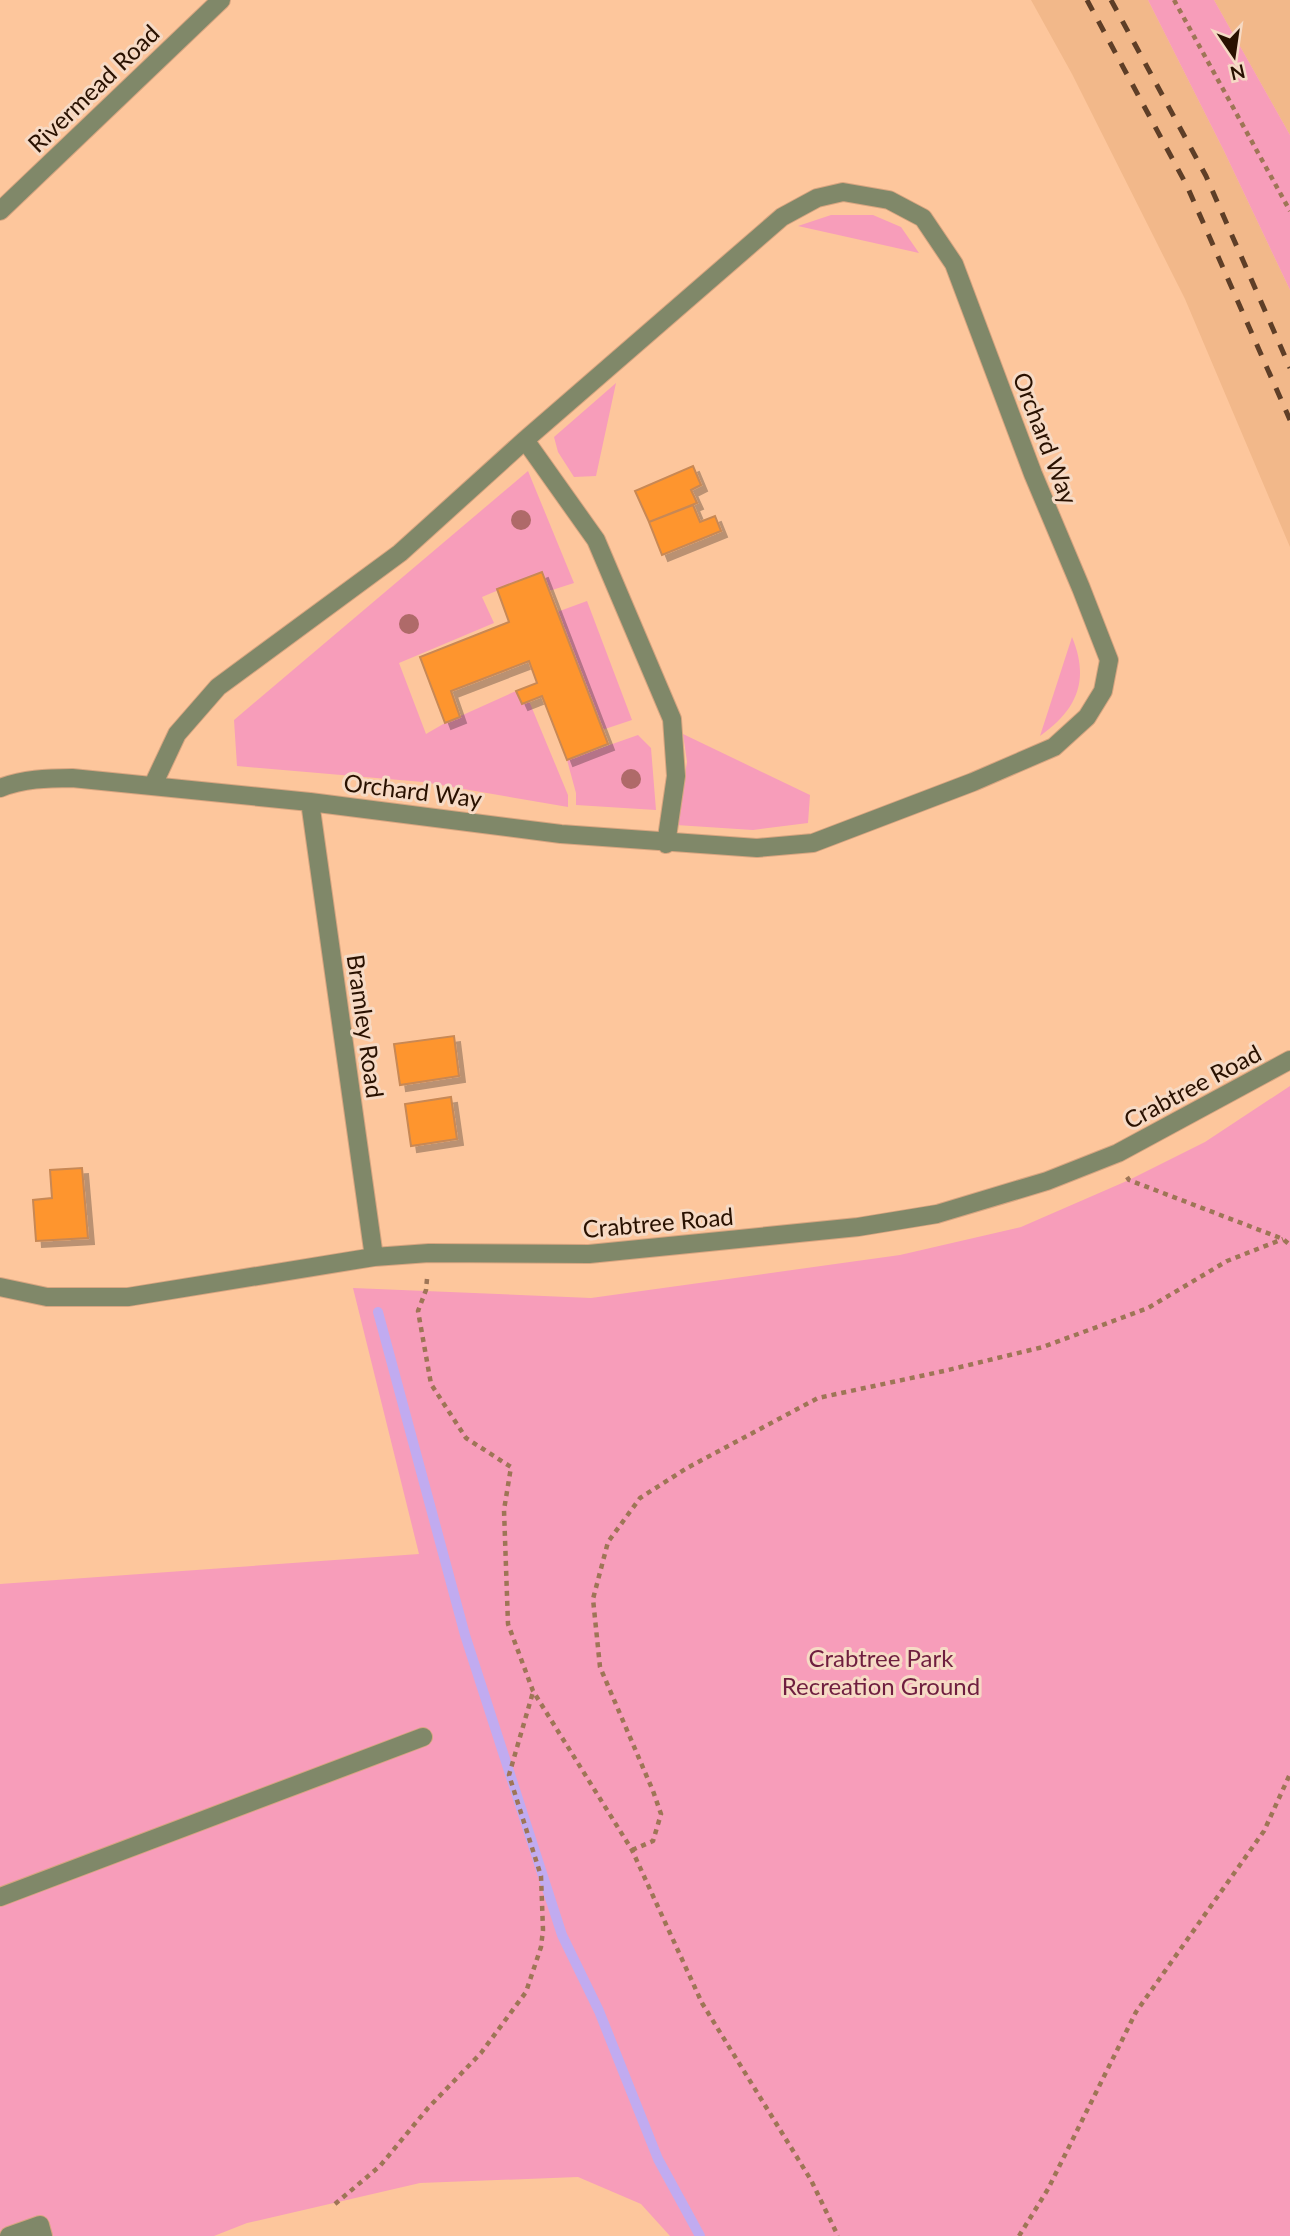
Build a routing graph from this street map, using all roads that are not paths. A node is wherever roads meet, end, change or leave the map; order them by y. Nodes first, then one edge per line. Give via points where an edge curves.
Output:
1 (221, 0) edge
2 (0, 211) edge
3 (525, 440) junction
4 (153, 785) junction
5 (0, 788) edge
6 (310, 802) junction
7 (666, 844) junction
8 (1290, 1060) edge
9 (374, 1258) junction
10 (0, 1287) edge
11 (423, 1737) dead end
12 (0, 1897) edge
13 (9, 2236) edge
14 (43, 2236) edge

1 - 2 street, Rivermead Road
3 - 4 street, Orchard Way via 400,553 218,687 177,734
3 - 7 street via 596,540 671,719 676,776
3 - 7 street, Orchard Way via 782,217 817,198 843,192 889,200 923,218 954,264 1109,660 1103,691 1087,717 1054,747 973,782 813,843 757,848
4 - 5 street, Orchard Way via 45,778
4 - 6 street, Orchard Way
6 - 7 street, Orchard Way
6 - 9 street, Bramley Road
8 - 9 street, Crabtree Road via 1118,1153 1047,1181 937,1214 858,1227 589,1254 429,1253
9 - 10 street, Crabtree Road via 128,1297 47,1297
11 - 12 street
13 - 14 street via 40,2225

